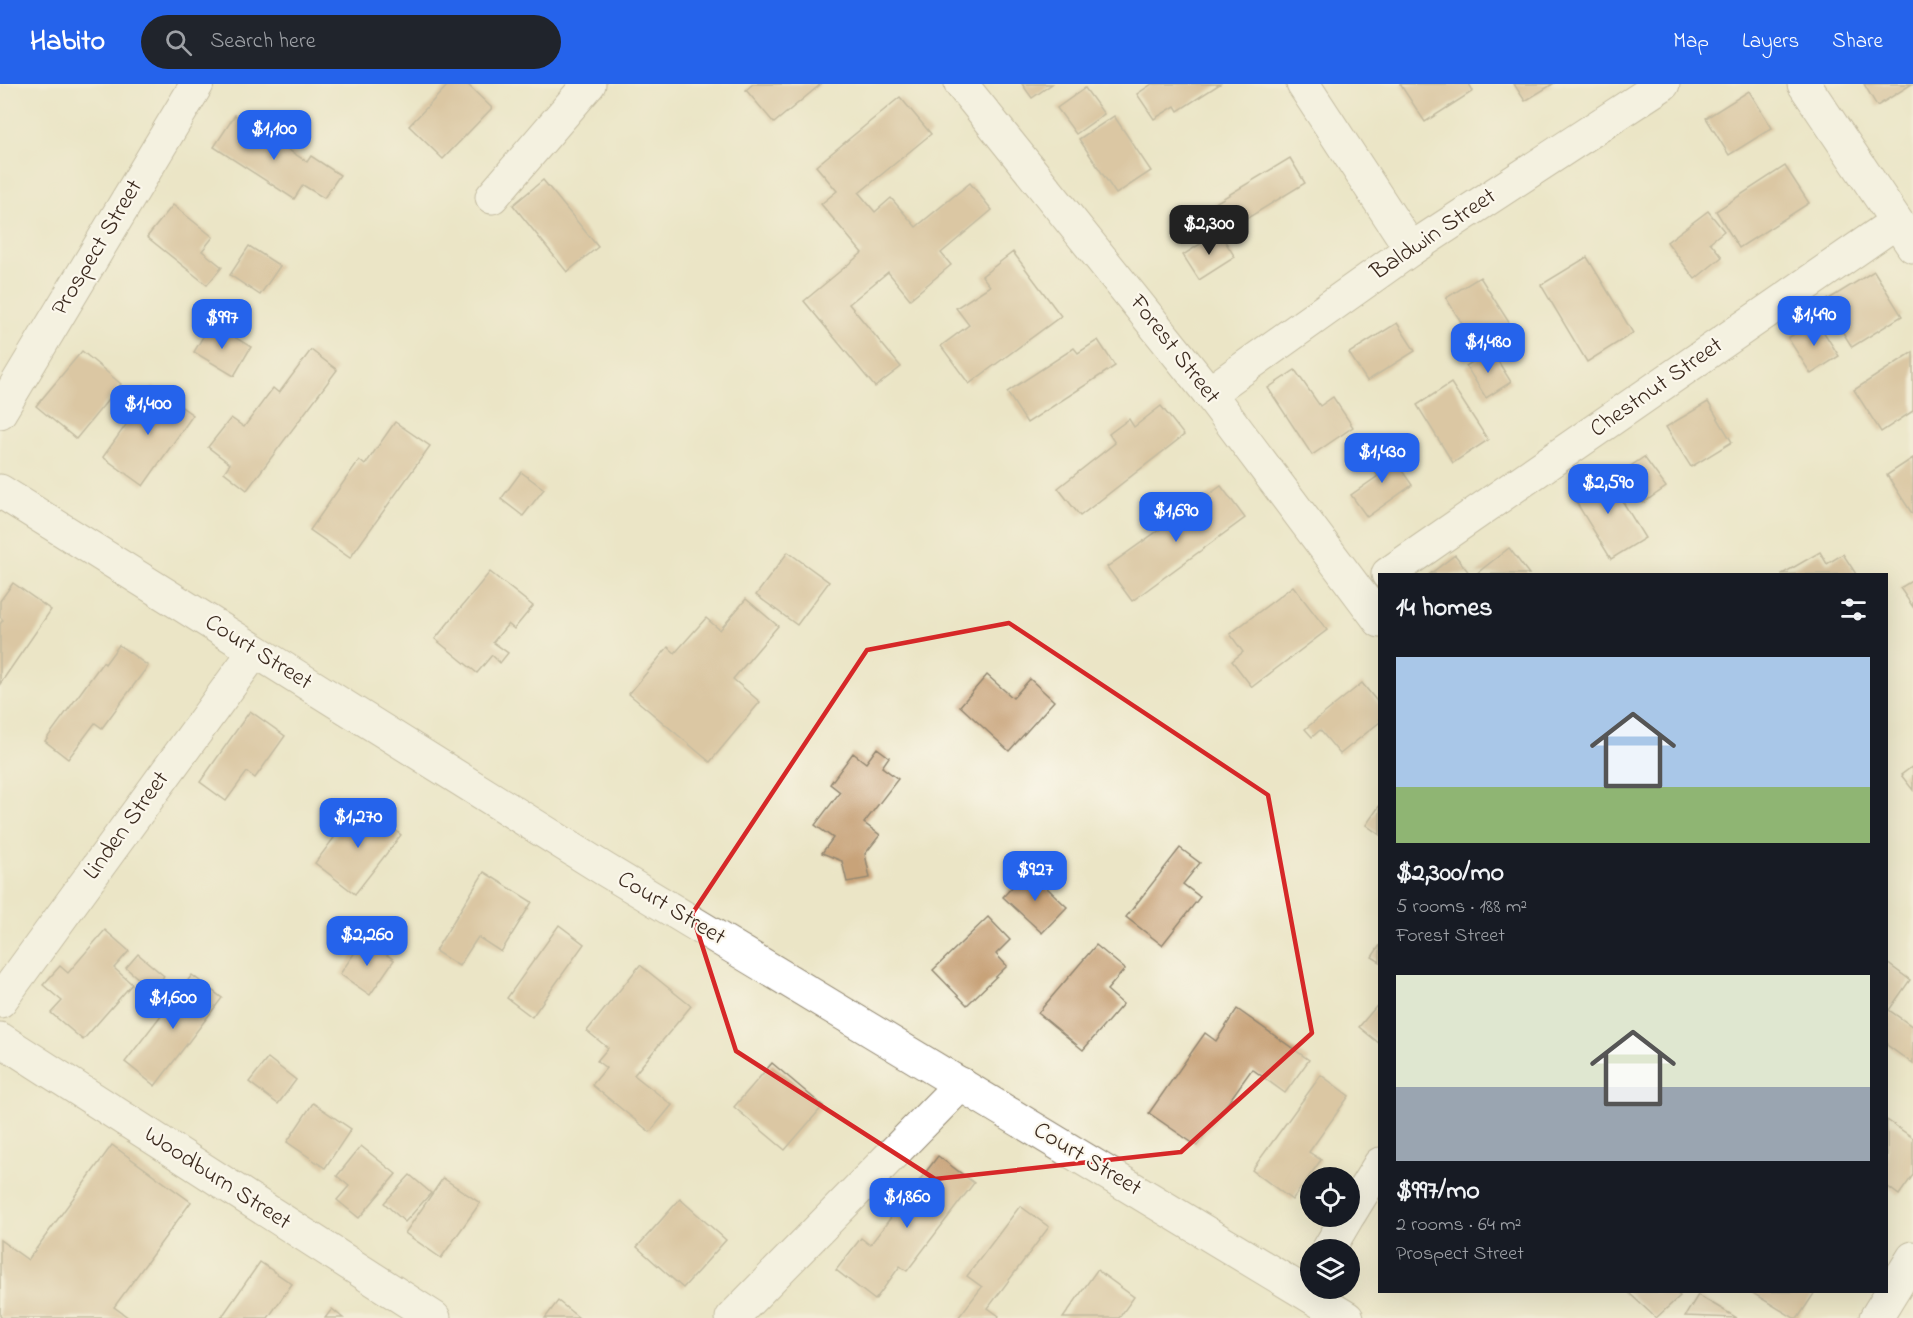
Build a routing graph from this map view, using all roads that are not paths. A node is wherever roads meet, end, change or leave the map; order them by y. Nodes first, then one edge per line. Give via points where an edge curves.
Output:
1 (197, 84) edge
2 (589, 84) edge
3 (961, 84) edge
4 (1303, 84) edge
5 (1663, 84) edge
6 (1804, 84) edge
7 (492, 197) dead end
8 (1904, 234) edge
9 (1411, 249) junction
10 (1209, 393) junction
11 (0, 412) edge
12 (0, 491) edge
13 (1390, 573) edge
14 (1369, 587) edge
15 (1378, 615) edge
16 (255, 651) junction
17 (0, 1001) edge
18 (0, 1039) edge
19 (961, 1084) junction
20 (1378, 1167) edge
21 (1360, 1197) edge
22 (1913, 1258) edge
23 (1300, 1280) edge
24 (1325, 1299) edge
25 (434, 1318) edge
26 (732, 1318) edge
27 (1347, 1318) edge
28 (1876, 1318) edge

1 - 11 street, Prospect Street
2 - 7 street
3 - 10 street, Forest Street
4 - 9 street
5 - 9 street, Baldwin Street
6 - 8 street
8 - 13 street, Chestnut Street
9 - 10 street, Baldwin Street
10 - 14 street, Forest Street
12 - 16 street, Court Street
14 - 15 street, Forest Street
16 - 17 street, Linden Street
16 - 19 street, Court Street via 604,869
18 - 25 street, Woodburn Street
19 - 23 street, Court Street
19 - 26 street
20 - 21 street
22 - 28 street
24 - 27 street, Court Street

